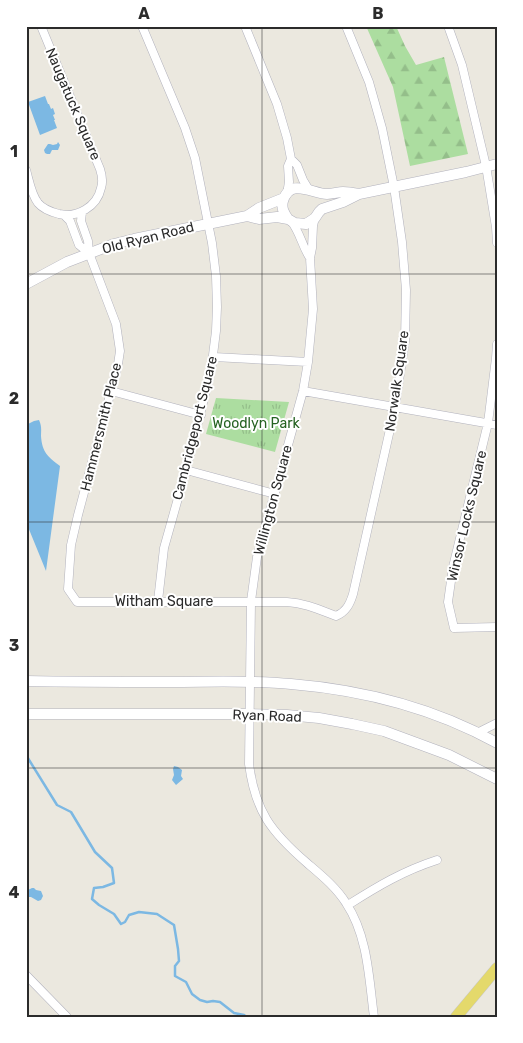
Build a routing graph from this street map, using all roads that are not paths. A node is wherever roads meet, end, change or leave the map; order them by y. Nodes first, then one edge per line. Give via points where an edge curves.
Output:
1 (41, 26) edge
2 (142, 26) edge
3 (245, 26) edge
4 (346, 26) edge
5 (448, 26) edge
6 (291, 159) junction
7 (497, 164) edge
8 (486, 166) junction
9 (26, 170) edge
10 (394, 187) junction
11 (310, 190) junction
12 (359, 194) junction
13 (286, 196) junction
14 (82, 212) junction
15 (64, 215) junction
16 (247, 216) junction
17 (316, 216) junction
18 (289, 220) junction
19 (208, 224) junction
20 (497, 242) edge
21 (89, 254) junction
22 (310, 258) junction
23 (26, 284) edge
24 (497, 344) edge
25 (214, 357) junction
26 (308, 362) junction
27 (111, 391) junction
28 (303, 391) junction
29 (395, 407) junction
30 (200, 415) junction
31 (492, 424) edge
32 (186, 470) junction
33 (275, 494) junction
34 (158, 601) junction
35 (251, 601) junction
36 (77, 602) joint
37 (497, 627) edge
38 (26, 681) edge
39 (249, 682) junction
40 (26, 714) edge
41 (249, 714) junction
42 (497, 723) edge
43 (477, 733) junction
44 (497, 743) edge
45 (497, 779) edge
46 (437, 860) dead end
47 (348, 905) junction
48 (497, 968) edge
49 (26, 976) edge
50 (67, 1017) edge
51 (374, 1017) edge
52 (456, 1017) edge

1 - 14 street, Naugatuck Square via 102,177 101,190 92,205
2 - 19 street, Cambridgeport Square via 191,145
3 - 6 street via 277,104
4 - 10 street, Norwalk Square via 369,82
5 - 8 street via 462,65
6 - 11 street via 297,164
6 - 13 street
7 - 8 main road, Old Ryan Road
8 - 10 main road, Old Ryan Road
8 - 20 street
9 - 15 street via 38,202 48,211
10 - 12 main road, Old Ryan Road
10 - 29 street, Norwalk Square via 406,290 405,341
11 - 12 main road, Old Ryan Road via 328,194
11 - 13 main road, Old Ryan Road via 296,188
11 - 17 main road via 318,200
12 - 17 main road, Old Ryan Road via 322,209
13 - 16 main road, Old Ryan Road
13 - 18 main road via 282,204
14 - 15 street
14 - 21 street, Hammersmith Place
15 - 21 street, Hammersmith Place via 70,221 79,245
16 - 18 main road, Old Ryan Road
16 - 19 main road, Old Ryan Road
17 - 18 main road, Old Ryan Road via 306,224
17 - 22 street, Willington Square
18 - 22 street, Willington Square
19 - 21 main road, Old Ryan Road via 114,244
19 - 25 street, Cambridgeport Square via 216,276
21 - 23 main road, Old Ryan Road
21 - 27 street, Hammersmith Place via 118,336 120,351
22 - 26 street, Willington Square via 313,309
24 - 31 street, Winsor Locks Square
25 - 26 street
25 - 30 street, Cambridgeport Square
26 - 28 street, Willington Square
27 - 30 street
27 - 36 street, Hammersmith Place via 72,545 68,589
28 - 29 street
28 - 33 street, Willington Square
29 - 31 street
29 - 35 street, Norwalk Square via 349,605 336,616 299,603
30 - 32 street, Cambridgeport Square
31 - 37 street, Winsor Locks Square via 454,567 448,602 454,628
32 - 33 street
32 - 34 street, Cambridgeport Square via 164,548
33 - 35 street, Willington Square via 257,558
34 - 35 street, Witham Square
34 - 36 street, Witham Square
35 - 39 street, Willington Square
38 - 39 main road
39 - 41 street, Willington Square
39 - 43 main road via 318,686 357,693 427,712
40 - 41 main road, Ryan Road
41 - 45 main road, Ryan Road via 319,718 384,731 449,755
41 - 47 street, Willington Square via 249,764 262,811 282,841 328,880
42 - 43 street
43 - 44 main road
46 - 47 street via 389,879
47 - 51 street, Willington Square via 362,940
48 - 52 main road
49 - 50 street

